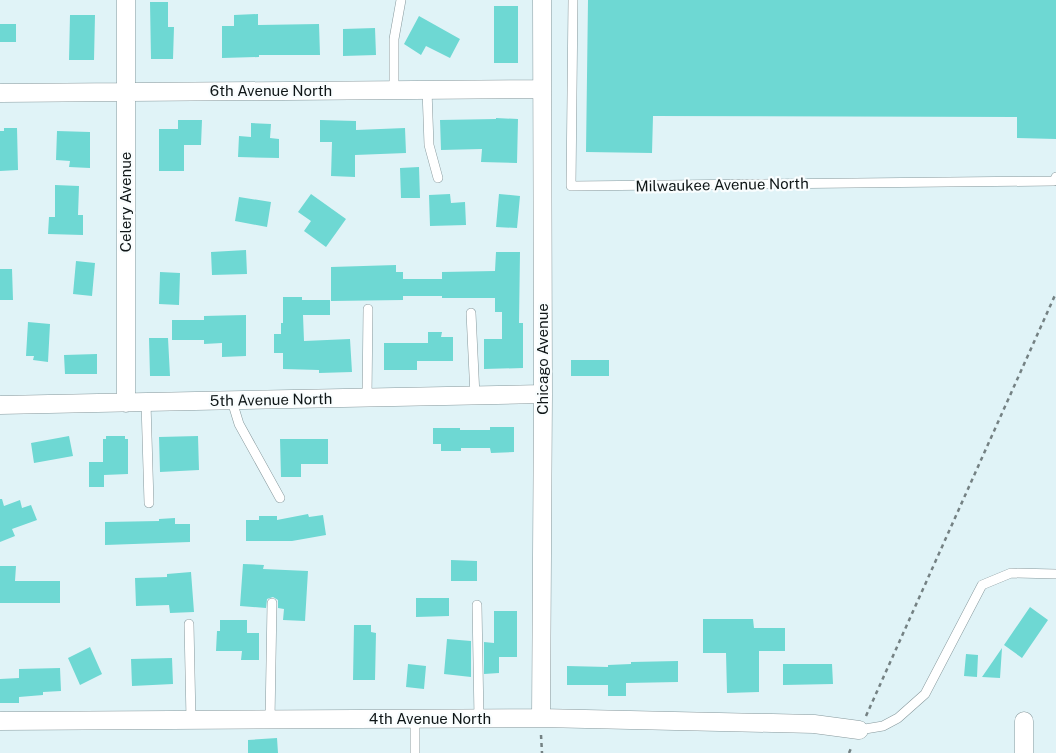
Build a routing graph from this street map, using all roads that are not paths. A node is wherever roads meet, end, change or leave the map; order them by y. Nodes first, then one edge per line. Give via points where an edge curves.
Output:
1 (126, 0) edge
2 (401, 0) edge
3 (542, 0) edge
4 (573, 0) edge
5 (542, 89) junction
6 (394, 90) junction
7 (427, 90) junction
8 (126, 92) junction
9 (0, 94) edge
10 (438, 178) dead end
11 (1056, 178) edge
12 (368, 309) dead end
13 (471, 313) dead end
14 (543, 394) junction
15 (475, 396) junction
16 (367, 398) junction
17 (232, 401) junction
18 (126, 403) junction
19 (146, 403) junction
20 (0, 405) edge
21 (280, 498) dead end
22 (149, 503) dead end
23 (1056, 574) edge
24 (272, 603) dead end
25 (477, 605) dead end
26 (189, 624) dead end
27 (479, 718) junction
28 (541, 718) junction
29 (415, 719) junction
30 (191, 720) junction
31 (270, 720) junction
32 (0, 721) edge
33 (1024, 721) dead end
34 (860, 730) joint
35 (414, 753) edge
36 (1024, 753) edge

1 - 8 street, Celery Avenue
2 - 6 lane via 394,39
3 - 5 street, Chicago Avenue
4 - 11 lane, Milwaukee Avenue North via 571,186 1054,181
5 - 7 street, 6th Avenue North
5 - 14 street, Chicago Avenue
6 - 7 street, 6th Avenue North
6 - 8 street, 6th Avenue North
7 - 10 lane via 430,145
8 - 9 street, 6th Avenue North
8 - 18 street, Celery Avenue
12 - 16 lane
13 - 15 lane
14 - 15 street, 5th Avenue North
14 - 28 street, Chicago Avenue
15 - 16 street, 5th Avenue North
16 - 17 street, 5th Avenue North
17 - 19 street, 5th Avenue North
17 - 21 lane via 239,424
18 - 19 street, 5th Avenue North
18 - 20 street, 5th Avenue North
19 - 22 lane
23 - 34 lane via 1011,573 982,585 925,694 898,718 883,726
24 - 31 lane
25 - 27 lane
26 - 30 lane
27 - 28 street, 4th Avenue North
27 - 29 street, 4th Avenue North
28 - 34 street, 4th Avenue North via 814,724
29 - 31 street, 4th Avenue North
29 - 35 lane
30 - 31 street, 4th Avenue North
30 - 32 street, 4th Avenue North
33 - 36 street

